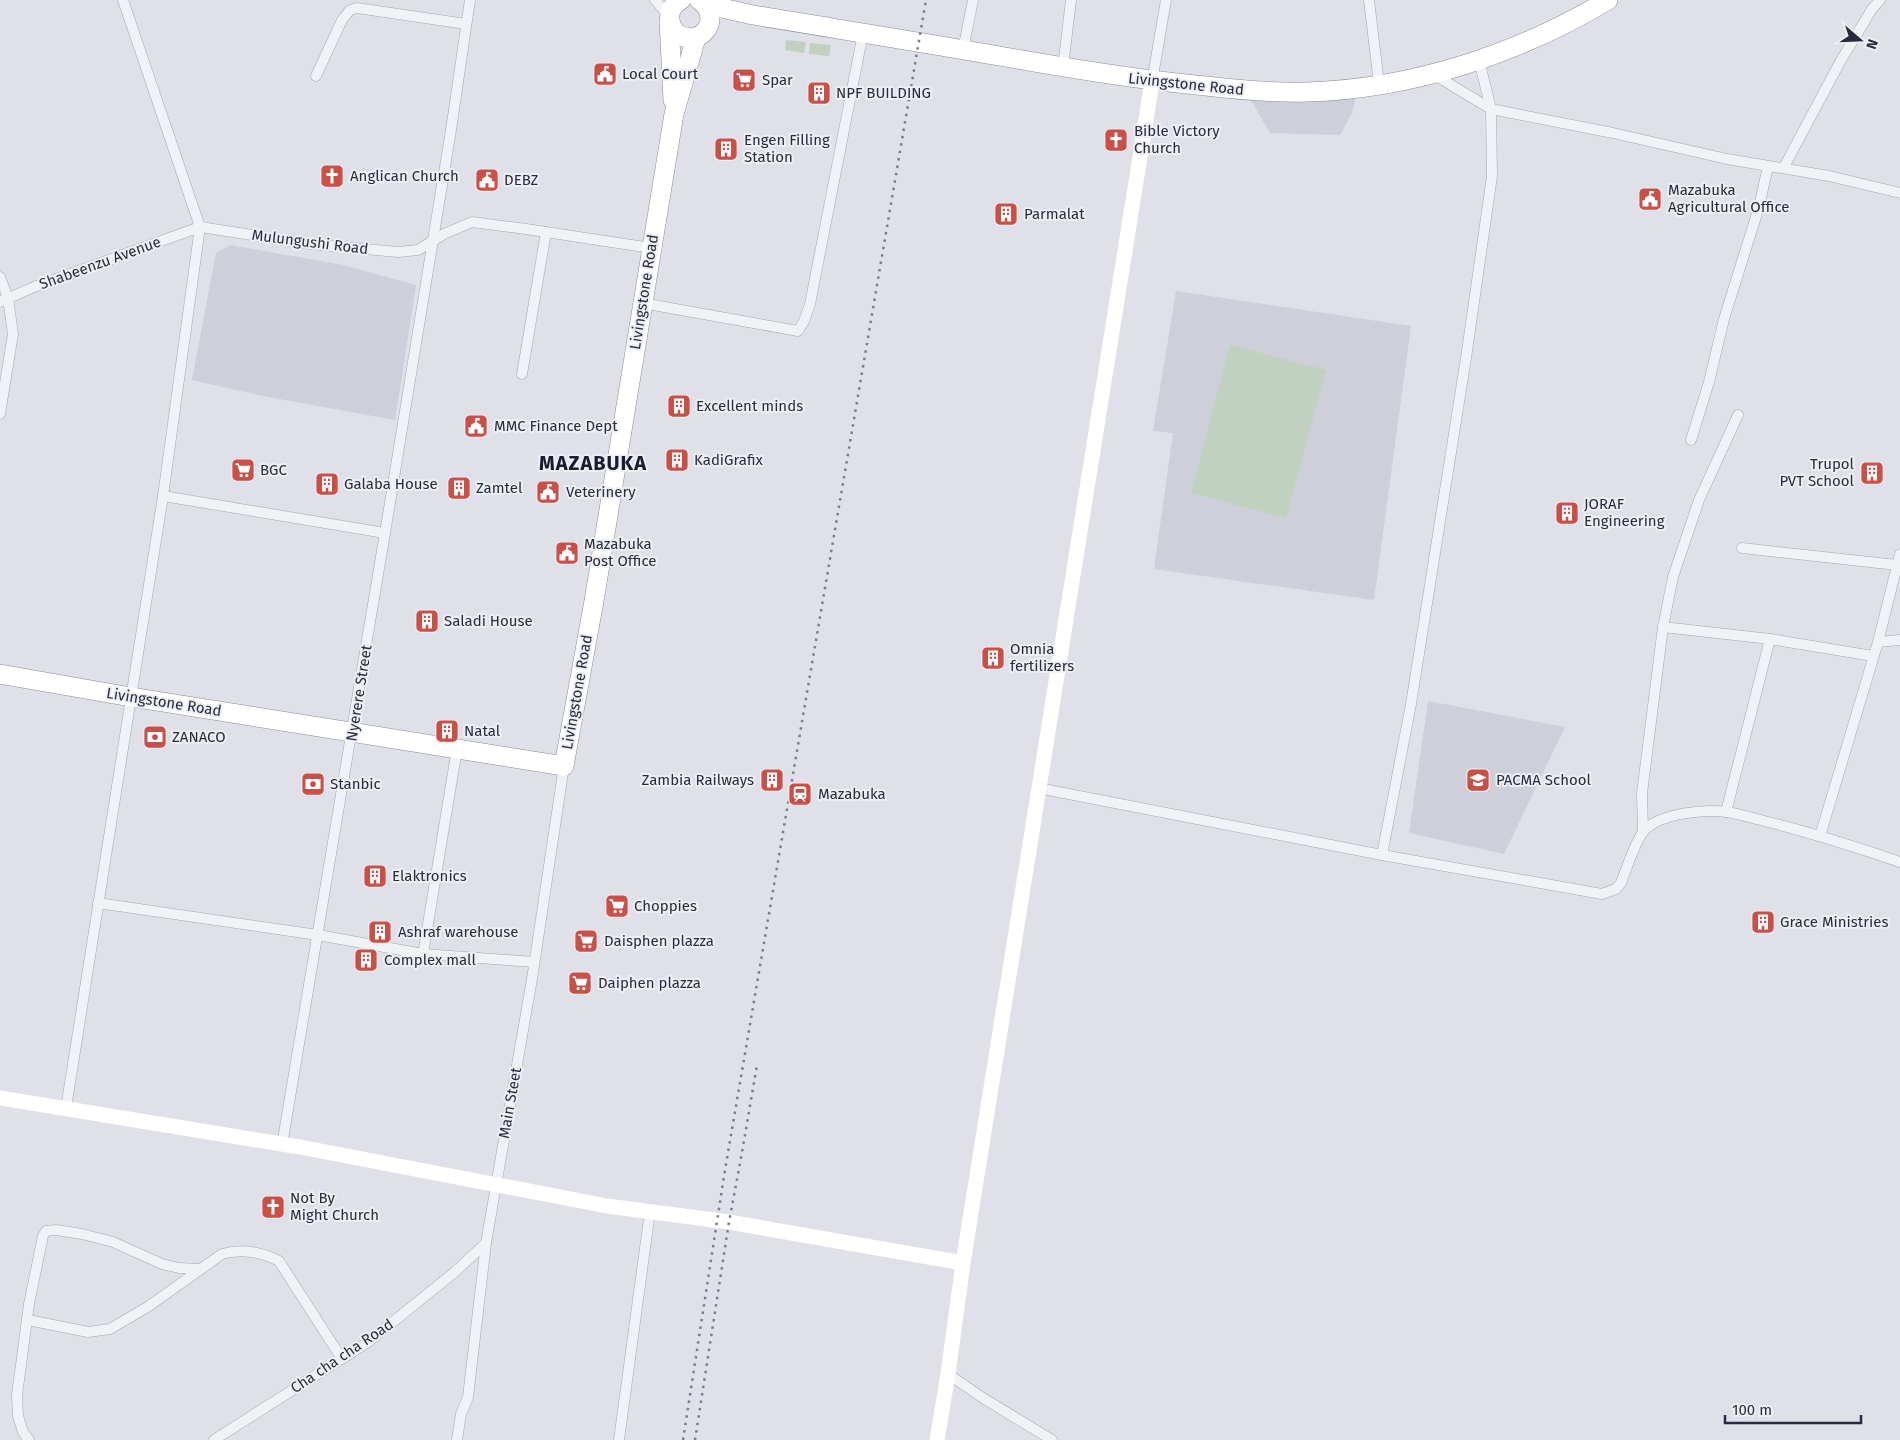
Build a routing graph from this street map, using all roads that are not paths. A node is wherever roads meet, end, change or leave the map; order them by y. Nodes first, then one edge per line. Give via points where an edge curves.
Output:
1 (123, 0) edge
2 (470, 0) edge
3 (655, 0) edge
4 (681, 0) edge
5 (973, 0) edge
6 (1071, 0) edge
7 (1166, 0) edge
8 (1369, 0) edge
9 (1608, 0) edge
10 (1880, 0) edge
11 (702, 2) edge
12 (753, 15) junction
13 (669, 18) junction
14 (709, 22) junction
15 (466, 24) junction
16 (862, 33) junction
17 (696, 38) junction
18 (962, 50) junction
19 (1479, 60) junction
20 (1063, 67) junction
21 (1432, 73) junction
22 (316, 76) dead end
23 (1152, 82) junction
24 (1379, 84) junction
25 (1491, 109) junction
26 (674, 114) junction
27 (1768, 166) junction
28 (1784, 167) junction
29 (1900, 194) edge
30 (200, 227) junction
31 (546, 232) junction
32 (433, 240) junction
33 (651, 248) junction
34 (0, 277) edge
35 (4, 300) edge
36 (642, 303) junction
37 (522, 374) dead end
38 (0, 414) edge
39 (1738, 415) dead end
40 (1690, 440) dead end
41 (163, 496) junction
42 (385, 533) junction
43 (1742, 548) dead end
44 (1900, 554) edge
45 (1897, 565) junction
46 (1663, 626) junction
47 (1770, 638) junction
48 (1900, 640) edge
49 (1878, 642) junction
50 (1873, 656) junction
51 (0, 674) edge
52 (131, 697) junction
53 (352, 732) junction
54 (457, 749) junction
55 (564, 766) junction
56 (1038, 788) junction
57 (1726, 812) junction
58 (1643, 832) junction
59 (1820, 836) junction
60 (1382, 855) junction
61 (1900, 862) edge
62 (98, 903) junction
63 (318, 935) junction
64 (423, 954) junction
65 (534, 962) junction
66 (0, 1098) edge
67 (66, 1108) junction
68 (282, 1145) junction
69 (496, 1185) junction
70 (650, 1211) junction
71 (486, 1243) junction
72 (963, 1264) junction
73 (200, 1269) junction
74 (28, 1320) junction
75 (342, 1359) junction
76 (948, 1374) junction
77 (28, 1440) edge
78 (214, 1440) edge
79 (457, 1440) edge
80 (619, 1440) edge
81 (937, 1440) edge
82 (1052, 1440) edge

1 - 30 street
2 - 15 street, Nyerere Street
3 - 13 street
4 - 13 highway via 672,8
5 - 18 street
6 - 20 street
7 - 23 street
8 - 24 street
9 - 19 highway, Livingstone Road via 1563,25
10 - 28 street via 1840,62
11 - 12 highway, Livingstone Road
11 - 14 highway, Livingstone Road via 708,9
12 - 14 highway, Livingstone Road
12 - 16 highway, Livingstone Road
13 - 17 highway via 676,33
13 - 26 highway, Livingstone Road
14 - 17 highway, Livingstone Road via 705,32
15 - 22 street via 357,8 350,10 342,20
15 - 32 street, Nyerere Street
16 - 18 highway, Livingstone Road
16 - 36 street via 810,304 798,331
17 - 26 highway, Livingstone Road
18 - 20 highway, Livingstone Road
19 - 21 highway, Livingstone Road
19 - 25 street
20 - 23 highway, Livingstone Road
21 - 24 highway, Livingstone Road
21 - 25 street
23 - 24 highway, Livingstone Road via 1258,92 1308,92
23 - 56 main road
25 - 27 street
25 - 60 street via 1492,176 1466,358 1411,704
26 - 33 highway, Livingstone Road
27 - 28 street
27 - 40 street via 1759,207
28 - 29 street
30 - 32 street, Mulungushi Road via 310,244 398,252 418,250
30 - 35 street, Shabeenzu Avenue
30 - 41 street
31 - 32 street, Mulungushi Road via 472,222
31 - 33 street, Mulungushi Road
31 - 37 street
32 - 42 street, Nyerere Street
33 - 36 highway, Livingstone Road
34 - 35 street
35 - 38 street via 13,334
36 - 55 highway, Livingstone Road
39 - 46 street via 1690,525 1677,562
41 - 42 street
41 - 52 street
42 - 53 street, Nyerere Street
43 - 45 street
44 - 45 street
45 - 49 street
46 - 47 street
46 - 58 street via 1642,793
47 - 50 street
47 - 57 street
48 - 49 street
49 - 50 street
50 - 59 street
51 - 52 highway, Livingstone Road
52 - 53 highway, Livingstone Road
52 - 62 street
53 - 54 highway, Livingstone Road
53 - 63 street, Nyerere Street
54 - 55 highway, Livingstone Road
54 - 64 street
55 - 65 street, Main Steet
56 - 60 street
56 - 72 main road
57 - 58 street via 1672,816 1655,821
57 - 59 street
58 - 60 street via 1621,883 1616,889 1602,894
59 - 61 street
62 - 63 street
62 - 67 street
63 - 64 street
63 - 68 street, Nyerere Street
64 - 65 street
65 - 69 street, Main Steet
66 - 67 main road
67 - 68 main road
68 - 69 main road
69 - 70 main road
69 - 71 street, Main Steet
70 - 72 main road
70 - 80 street
71 - 75 street, Cha cha cha Road via 368,1342
71 - 79 street, Main Steet via 468,1397 461,1414
72 - 76 main road
73 - 74 street via 150,1306 110,1329 88,1332
73 - 74 street via 162,1264 112,1242 49,1230 43,1236
73 - 75 street via 232,1251 244,1250 279,1261
74 - 77 street via 17,1395 18,1416
75 - 78 street, Cha cha cha Road
76 - 81 main road
76 - 82 street

